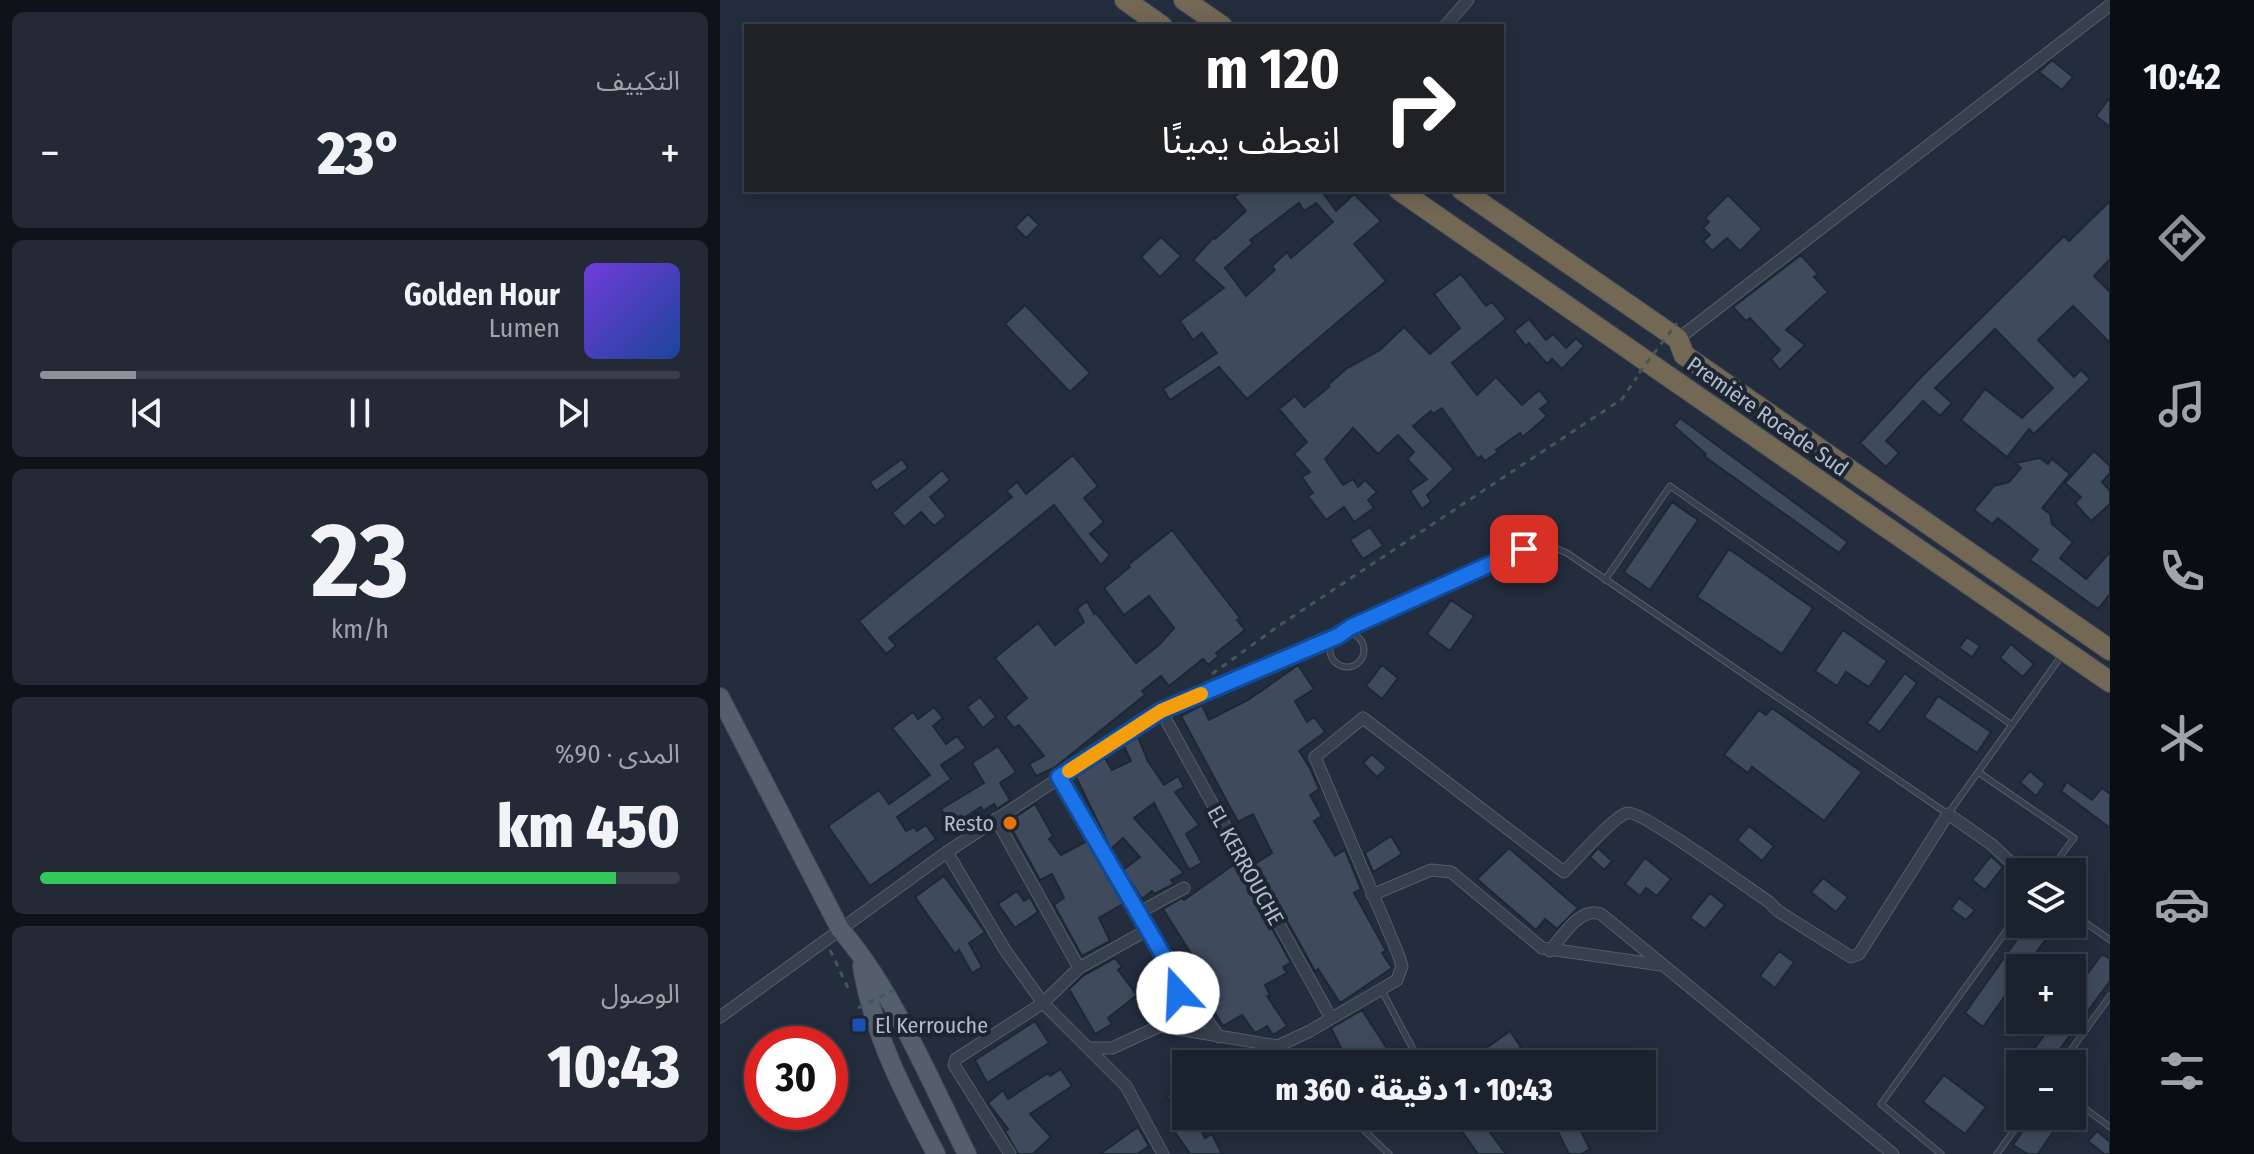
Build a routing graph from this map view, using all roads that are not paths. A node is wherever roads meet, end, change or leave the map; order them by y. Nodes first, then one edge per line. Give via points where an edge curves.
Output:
1 (1125, 0) edge
2 (1184, 0) edge
3 (1468, 0) edge
4 (2110, 5) edge
5 (1159, 24) edge
6 (1219, 24) edge
7 (1447, 24) edge
8 (1402, 192) edge
9 (1465, 192) edge
10 (1677, 331) junction
11 (1605, 580) junction
12 (1338, 636) junction
13 (2110, 650) edge
14 (2065, 651) junction
15 (1298, 652) joint
16 (2110, 682) edge
17 (720, 697) edge
18 (1161, 711) junction
19 (2012, 725) junction
20 (1978, 772) junction
21 (1059, 777) junction
22 (1948, 814) junction
23 (996, 819) junction
24 (947, 852) junction
25 (2006, 858) edge
26 (2059, 858) edge
27 (1184, 888) dead end
28 (1372, 895) junction
29 (1140, 912) junction
30 (2086, 923) edge
31 (840, 929) junction
32 (1149, 929) junction
33 (2006, 931) edge
34 (2110, 940) edge
35 (859, 951) junction
36 (1550, 951) junction
37 (1662, 965) junction
38 (1079, 968) junction
39 (1173, 972) junction
40 (1381, 989) junction
41 (2110, 996) edge
42 (1043, 1003) junction
43 (720, 1017) edge
44 (1331, 1018) junction
45 (1160, 1026) junction
46 (1219, 1037) junction
47 (1278, 1046) junction
48 (1089, 1048) junction
49 (1282, 1050) edge
50 (1413, 1050) edge
51 (2071, 1050) edge
52 (2086, 1109) edge
53 (2110, 1127) edge
54 (1364, 1130) edge
55 (1369, 1130) edge
56 (2014, 1130) edge
57 (1367, 1133) junction
58 (936, 1154) edge
59 (967, 1154) edge
60 (1010, 1154) edge
61 (1163, 1154) edge
62 (1389, 1154) edge
63 (1893, 1154) edge
64 (1941, 1154) edge
65 (1997, 1154) edge

1 - 5 highway
2 - 6 highway
3 - 7 street
4 - 10 street
8 - 14 highway, Première Rocade Sud
9 - 10 highway, Première Rocade Sud
10 - 13 highway, Première Rocade Sud via 1684,355
11 - 12 lane via 1553,547 1524,549
11 - 19 lane via 1670,486
11 - 22 lane
12 - 12 lane via 1331,646 1336,662 1346,667 1358,663 1364,648 1359,638 1349,633
12 - 15 lane
14 - 16 highway, Première Rocade Sud
14 - 19 lane
15 - 18 street
17 - 31 main road
18 - 21 street
18 - 44 street, EL KERROUCHE
19 - 20 lane
20 - 22 lane
20 - 26 lane via 2074,838
21 - 23 street
21 - 29 street
22 - 25 street
22 - 28 street via 1859,954 1851,957 1632,813 1616,820 1564,872 1363,718 1315,757
23 - 24 street
23 - 38 street
24 - 31 street
24 - 42 street
27 - 29 street
28 - 36 street via 1431,870 1451,872
28 - 40 street via 1402,966 1397,980
29 - 32 street
30 - 34 lane
31 - 35 main road
31 - 43 street
32 - 38 street
32 - 39 street
33 - 64 lane via 1881,1104
35 - 58 main road via 878,1036
35 - 59 main road
36 - 37 street
36 - 37 street via 1583,914 1593,911
37 - 63 street
38 - 42 street
39 - 45 street via 1178,993
39 - 46 street
40 - 44 street
40 - 50 lane
41 - 51 lane
42 - 48 street
42 - 60 street via 954,1065
44 - 47 street
45 - 46 street
45 - 48 street via 1112,1048
46 - 47 street
47 - 49 lane
48 - 61 street via 1126,1086
52 - 53 lane
54 - 57 lane
55 - 57 lane
56 - 65 lane
57 - 62 lane

